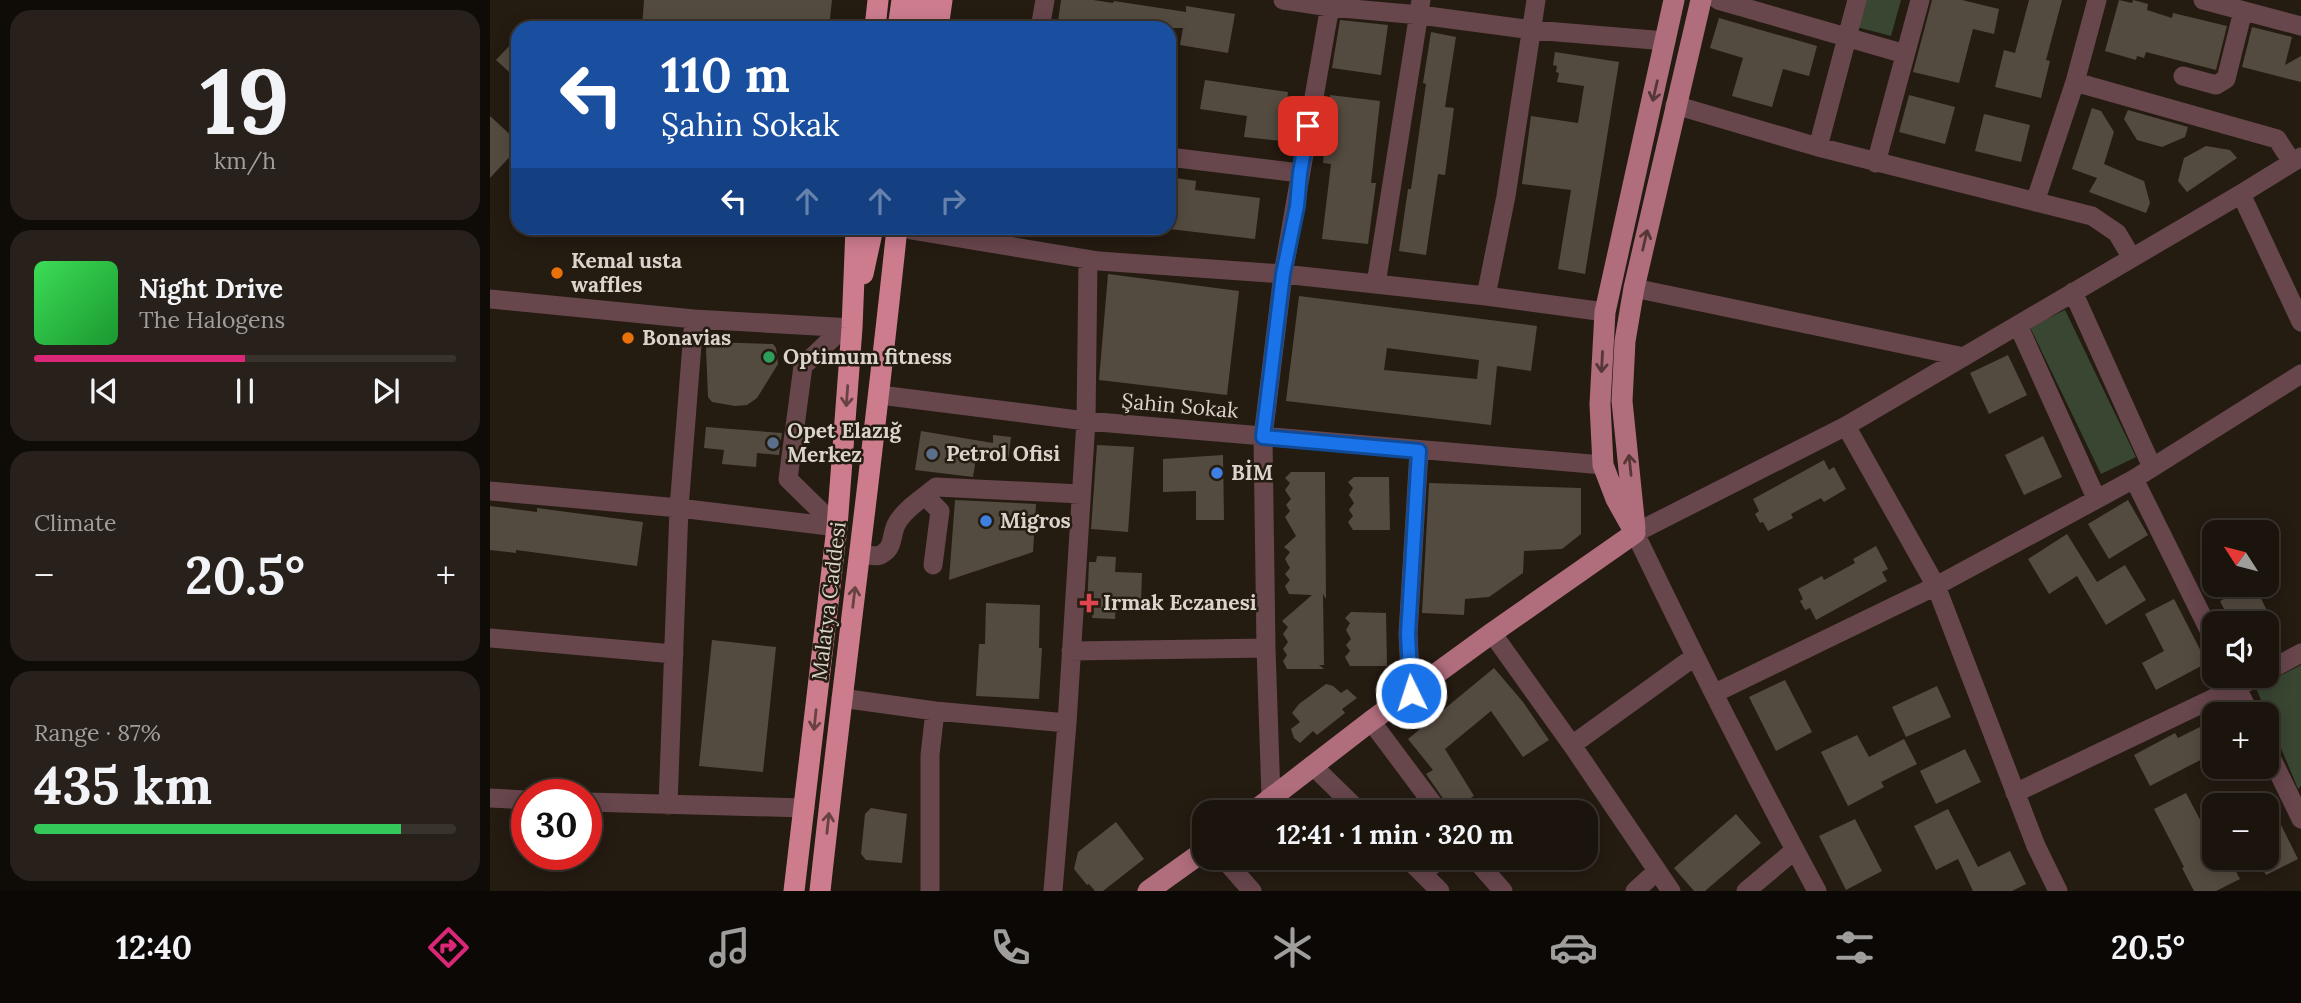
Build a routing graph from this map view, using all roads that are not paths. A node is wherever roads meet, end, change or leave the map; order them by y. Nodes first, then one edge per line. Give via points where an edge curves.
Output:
1 (878, 0) edge
2 (902, 0) edge
3 (922, 0) edge
4 (943, 0) edge
5 (1045, 0) edge
6 (1283, 0) edge
7 (1536, 0) edge
8 (1674, 0) edge
9 (1701, 0) edge
10 (1718, 0) edge
11 (1857, 0) edge
12 (1920, 0) edge
13 (2097, 0) edge
14 (2203, 0) edge
15 (1330, 3) edge
16 (1420, 7) edge
17 (2256, 8) edge
18 (876, 21) edge
19 (899, 21) edge
20 (919, 21) edge
21 (938, 21) edge
22 (1042, 21) edge
23 (2301, 26) edge
24 (1533, 30) junction
25 (1848, 37) junction
26 (1666, 41) junction
27 (1905, 54) junction
28 (2183, 76) dead end
29 (2075, 82) junction
30 (1675, 105) junction
31 (1818, 147) junction
32 (1176, 159) edge
33 (2297, 159) edge
34 (1876, 163) junction
35 (1300, 173) junction
36 (2241, 194) junction
37 (2035, 202) junction
38 (855, 235) edge
39 (871, 235) edge
40 (905, 235) edge
41 (946, 235) edge
42 (2132, 258) junction
43 (1088, 260) junction
44 (1283, 274) junction
45 (1377, 284) junction
46 (1634, 288) junction
47 (2073, 292) junction
48 (1486, 296) junction
49 (491, 304) edge
50 (1605, 312) junction
51 (694, 319) junction
52 (2301, 322) edge
53 (2018, 325) junction
54 (848, 327) junction
55 (1964, 357) junction
56 (2301, 374) edge
57 (880, 395) junction
58 (1086, 421) junction
59 (1846, 426) junction
60 (1263, 437) junction
61 (1419, 451) junction
62 (1603, 465) junction
63 (2152, 467) junction
64 (2134, 479) junction
65 (490, 491) edge
66 (1081, 494) junction
67 (925, 496) junction
68 (2096, 498) junction
69 (679, 508) junction
70 (837, 527) junction
71 (1635, 533) junction
72 (860, 553) junction
73 (933, 565) dead end
74 (1936, 586) junction
75 (2202, 616) edge
76 (1492, 633) junction
77 (490, 638) edge
78 (1266, 648) junction
79 (1071, 651) junction
80 (2301, 653) edge
81 (674, 654) junction
82 (1694, 657) junction
83 (2279, 665) edge
84 (2222, 688) edge
85 (1411, 693) junction
86 (1715, 694) junction
87 (841, 698) junction
88 (935, 712) junction
89 (1371, 721) junction
90 (1067, 723) junction
91 (1572, 745) junction
92 (1312, 765) junction
93 (2279, 771) edge
94 (2015, 793) junction
95 (1271, 797) junction
96 (490, 799) edge
97 (511, 800) edge
98 (1267, 800) edge
99 (1348, 800) edge
100 (1430, 800) edge
101 (602, 803) edge
102 (668, 805) junction
103 (805, 808) junction
104 (2299, 809) edge
105 (1795, 850) junction
106 (1192, 860) edge
107 (1234, 870) edge
108 (1425, 870) edge
109 (1485, 870) edge
110 (1657, 871) junction
111 (1422, 872) joint
112 (794, 891) edge
113 (820, 891) edge
114 (930, 891) edge
115 (1053, 891) edge
116 (1149, 891) edge
117 (1252, 891) edge
118 (1440, 891) edge
119 (1503, 891) edge
120 (1634, 891) edge
121 (1671, 891) edge
122 (1746, 891) edge
123 (1817, 891) edge
124 (2058, 891) edge

1 - 18 highway
2 - 19 highway
3 - 20 highway
4 - 21 highway
5 - 22 street
6 - 15 street
7 - 24 street
8 - 26 main road
9 - 30 main road
10 - 25 street
11 - 25 street
12 - 27 street
13 - 29 street
14 - 17 street
15 - 16 street
15 - 35 street
16 - 24 street
16 - 45 street
17 - 23 street
17 - 28 street via 2226,79 2216,85
24 - 26 street
24 - 48 street
25 - 27 street
25 - 31 street
26 -> 50 main road
27 - 34 street
29 - 33 street via 2277,139
29 - 37 street
30 - 31 street
46 -> 30 main road
31 - 34 street
32 - 35 street
33 - 36 street
34 - 37 street
35 - 44 street
36 - 42 street
36 - 52 street
37 - 42 street via 2101,220 2123,241
38 - 54 highway
39 - 54 highway
40 - 57 highway, Malatya Caddesi via 888,317
41 - 43 street
42 - 47 street
43 - 44 street
43 - 58 street
44 - 45 street
44 - 60 street
45 - 48 street
46 - 55 street
71 -> 46 main road via 1622,401
47 - 53 street
47 - 63 street
48 - 50 street
49 - 51 street
50 -> 62 main road via 1600,404
51 - 54 street
51 - 69 street
53 - 55 street
53 - 68 street
54 -> 70 highway, Malatya Caddesi
54 - 70 street via 803,366 788,479
55 - 59 street
56 - 63 street
57 - 58 street, Şahin Sokak
57 - 72 highway, Malatya Caddesi
58 - 60 street, Şahin Sokak
58 - 66 street
59 - 71 street
59 - 74 street
60 - 61 street, Şahin Sokak
60 - 78 street
61 - 62 street, Şahin Sokak
61 - 85 street via 1408,634
62 - 71 main road
63 - 64 street
64 - 68 street
64 - 75 street
65 - 69 street
66 - 67 street via 936,487
66 - 79 street
67 - 72 street via 895,525 883,554
67 - 73 street via 940,511
68 - 74 street
69 - 70 street
69 - 81 street
70 -> 103 highway, Malatya Caddesi
71 - 76 main road
71 - 82 street
87 -> 72 highway, Malatya Caddesi
74 - 86 street
74 - 94 street
76 - 85 main road
76 - 91 street
77 - 81 street
78 - 79 street
78 - 95 street
79 - 90 street
80 - 83 street
81 - 102 street
82 - 86 street
82 - 91 street
84 - 94 street
85 - 89 main road
86 - 105 street
87 - 88 street
113 -> 87 highway, Malatya Caddesi
88 - 90 street
88 - 114 street via 930,755
89 - 92 main road
89 - 100 street
90 - 115 street
91 - 110 street
92 - 95 main road
92 - 99 street
93 - 104 street
94 - 124 street
95 - 98 main road
96 - 97 street
101 - 102 street
102 - 103 street
103 - 112 highway, Malatya Caddesi
105 - 122 street
105 - 123 street
106 - 116 main road
107 - 117 street
108 - 111 street
109 - 119 street
110 - 120 street
110 - 121 street
111 - 118 street

